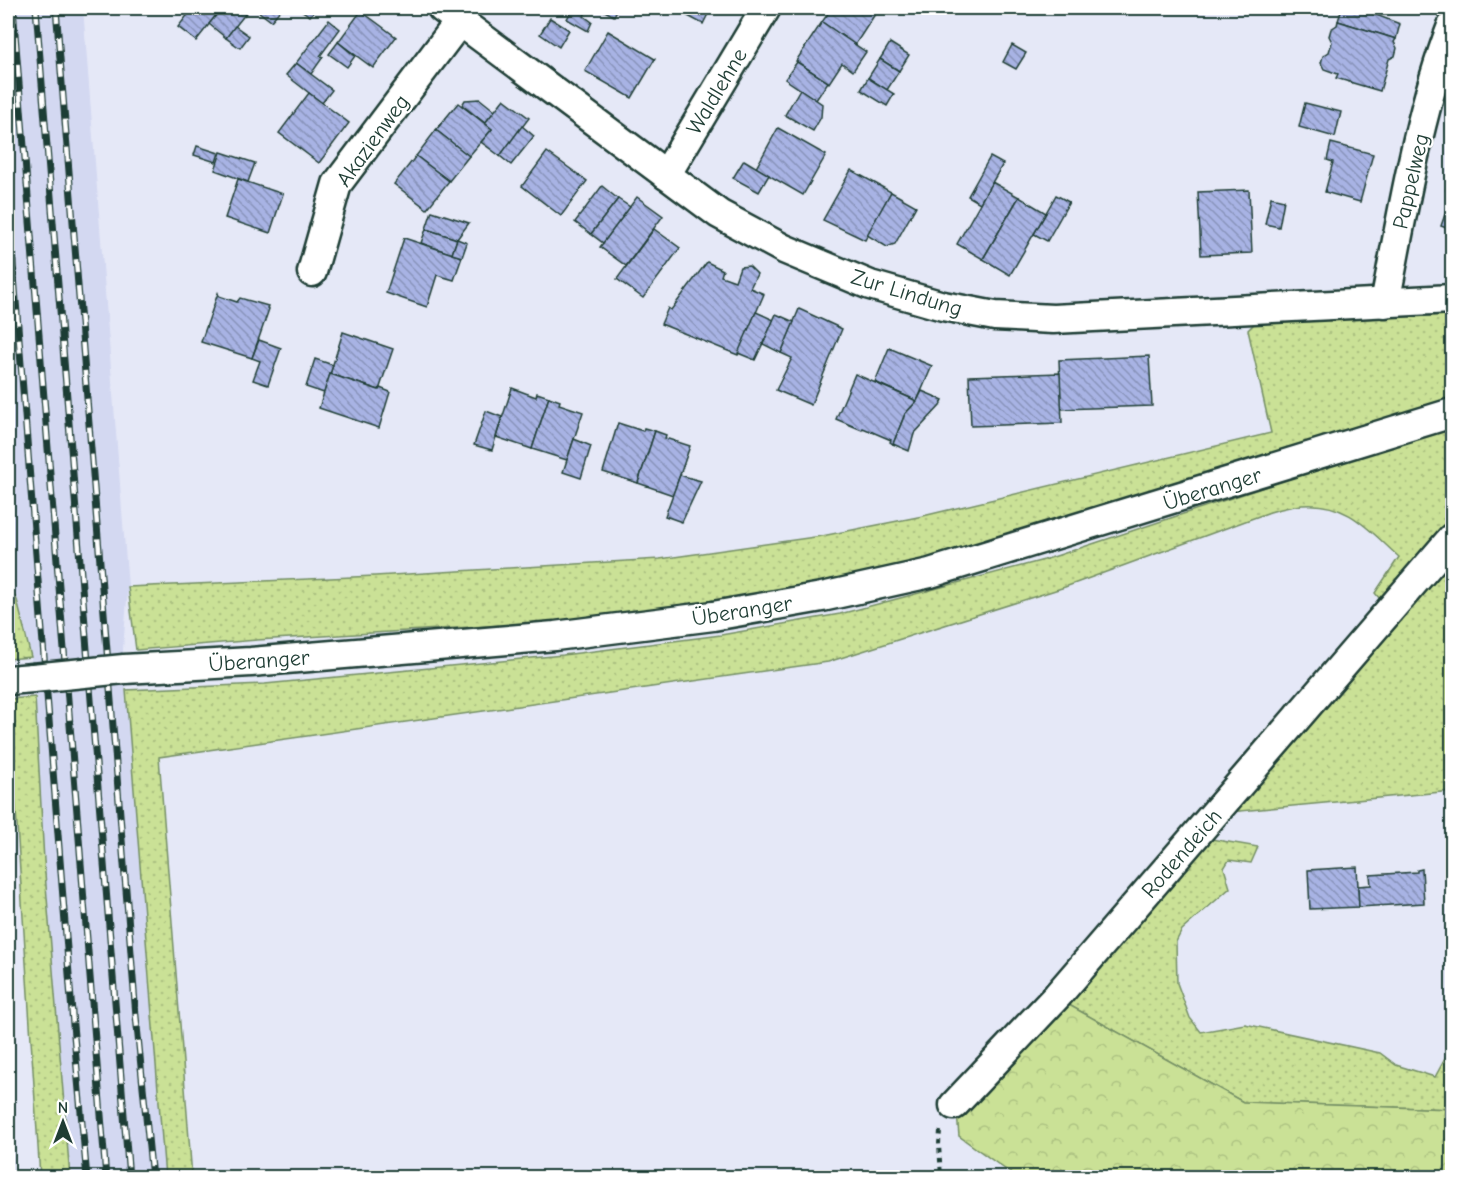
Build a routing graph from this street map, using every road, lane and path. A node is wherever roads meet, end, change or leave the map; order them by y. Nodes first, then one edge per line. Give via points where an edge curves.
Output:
1 (766, 8) edge
2 (451, 14) edge
3 (1452, 26) edge
4 (666, 175) junction
5 (312, 272) dead end
6 (1452, 299) edge
7 (1385, 303) junction
8 (1452, 413) edge
9 (1452, 538) edge
10 (20, 679) edge
11 (954, 1105) joint
12 (941, 1178) edge

1 - 4 street, Waldlehne
2 - 4 street, Zur Lindung
2 - 5 street, Akazienweg via 337,184
3 - 7 street, Pappelweg via 1406,192
4 - 7 street, Zur Lindung via 719,214 784,249 870,285 995,316 1053,319
6 - 7 street, Zur Lindung
8 - 10 street, Überanger, bridge via 930,573 822,597 713,616 555,636
9 - 11 street, Rodendeich via 1057,996
11 - 12 path via 940,1130

